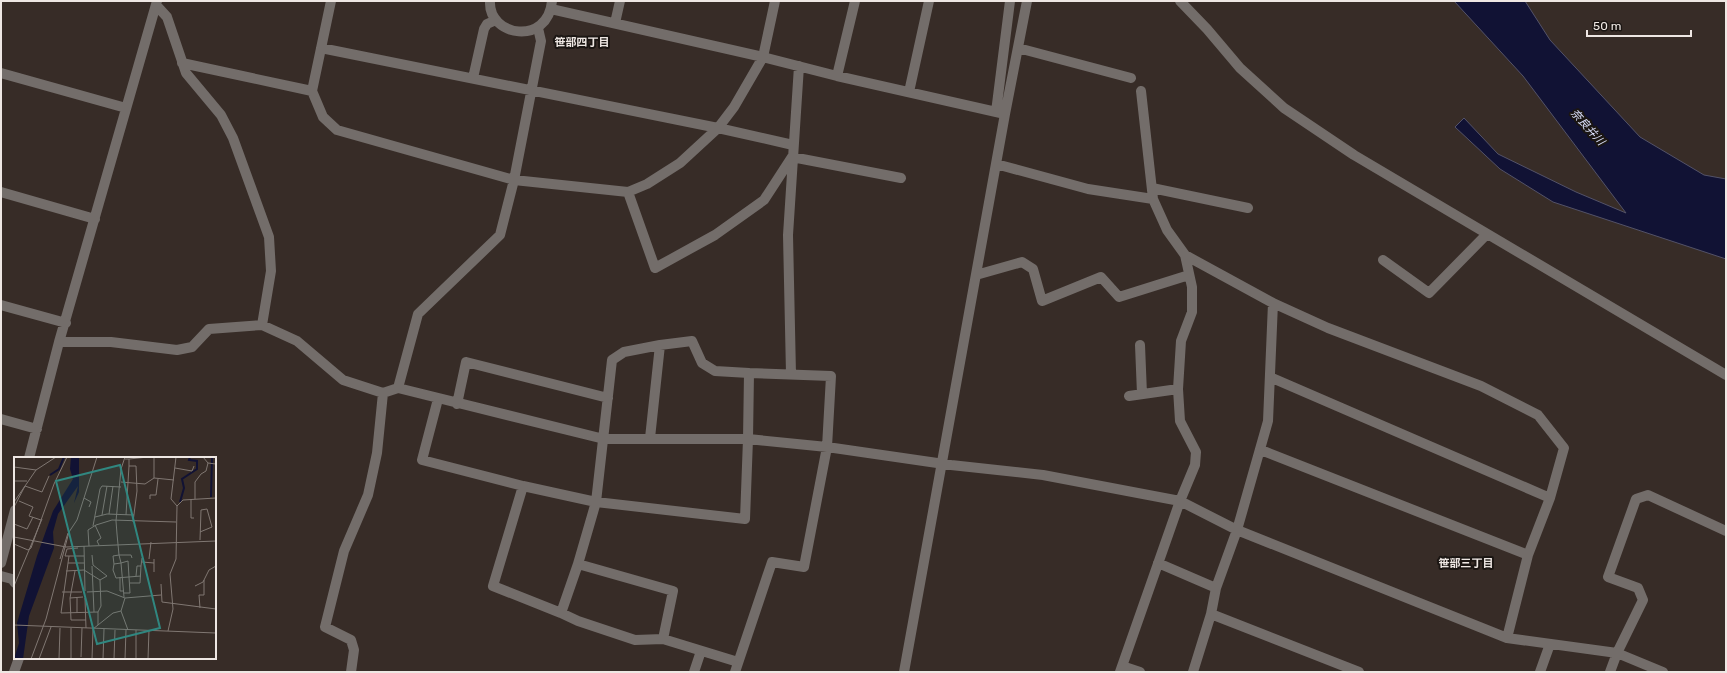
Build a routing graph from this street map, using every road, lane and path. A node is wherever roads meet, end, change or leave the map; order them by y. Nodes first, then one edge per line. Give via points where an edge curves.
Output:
1 (330, 1) edge
2 (490, 1) edge
3 (620, 1) edge
4 (775, 1) edge
5 (855, 1) edge
6 (929, 1) edge
7 (1010, 1) edge
8 (1027, 1) edge
9 (1180, 1) edge
10 (157, 3) edge
11 (552, 5) edge
12 (496, 20) junction
13 (614, 23) junction
14 (538, 28) junction
15 (321, 48) junction
16 (1018, 48) junction
17 (763, 57) junction
18 (182, 63) junction
19 (798, 66) junction
20 (1, 73) edge
21 (837, 76) junction
22 (473, 78) junction
23 (1131, 78) dead end
24 (531, 90) junction
25 (312, 91) junction
26 (1141, 91) dead end
27 (909, 92) junction
28 (126, 108) junction
29 (1000, 113) junction
30 (718, 128) junction
31 (793, 145) junction
32 (792, 157) junction
33 (996, 164) junction
34 (901, 178) dead end
35 (514, 180) junction
36 (1152, 188) junction
37 (1, 192) edge
38 (628, 192) junction
39 (1153, 199) junction
40 (1248, 208) dead end
41 (95, 219) junction
42 (1487, 234) junction
43 (1186, 255) junction
44 (1383, 260) dead end
45 (976, 275) junction
46 (1189, 275) junction
47 (1273, 303) junction
48 (1, 305) edge
49 (66, 323) junction
50 (262, 326) junction
51 (59, 342) junction
52 (660, 345) junction
53 (1140, 345) dead end
54 (749, 373) junction
55 (791, 374) junction
56 (1726, 375) edge
57 (1270, 377) junction
58 (398, 388) junction
59 (1178, 389) junction
60 (383, 393) junction
61 (1142, 394) junction
62 (1129, 396) dead end
63 (608, 398) junction
64 (438, 399) junction
65 (457, 404) junction
66 (1, 419) edge
67 (36, 428) junction
68 (650, 438) junction
69 (604, 439) junction
70 (748, 439) junction
71 (827, 447) junction
72 (1261, 450) junction
73 (29, 457) edge
74 (941, 463) junction
75 (524, 486) junction
76 (1550, 498) junction
77 (1180, 501) junction
78 (596, 502) junction
79 (14, 514) edge
80 (1237, 530) junction
81 (1726, 531) edge
82 (1528, 555) junction
83 (2, 556) edge
84 (1158, 563) junction
85 (578, 564) junction
86 (1, 576) edge
87 (14, 582) edge
88 (1216, 588) junction
89 (561, 613) junction
90 (1211, 614) junction
91 (1507, 638) junction
92 (663, 639) junction
93 (1550, 644) junction
94 (701, 652) junction
95 (1617, 654) junction
96 (19, 659) edge
97 (737, 667) edge
98 (1121, 669) edge
99 (14, 672) edge
100 (351, 672) edge
101 (694, 672) edge
102 (904, 672) edge
103 (1140, 672) edge
104 (1193, 672) edge
105 (1360, 672) edge
106 (1540, 672) edge
107 (1610, 672) edge
108 (1663, 672) edge

1 - 15 street
2 - 12 street
3 - 13 street
4 - 17 street
5 - 21 street
6 - 27 street
7 - 29 street
8 - 16 street
9 - 42 street via 1240,68 1284,108 1354,155
10 - 18 street via 167,17
10 - 28 street
11 - 13 street
11 - 14 street via 549,16
12 - 14 street via 502,26 520,32
12 - 22 street via 487,24 484,29
13 - 17 street
14 - 24 street via 541,41
15 - 22 street
15 - 25 street
16 - 23 street
16 - 29 street
17 - 19 street
17 - 30 street via 734,107
18 - 25 street
18 - 50 street via 194,84 221,115 233,138 269,237 271,271
19 - 21 street
19 - 31 street
20 - 28 street
21 - 27 street
22 - 24 street
24 - 30 street
24 - 35 street
25 - 35 street via 323,117 337,130
26 - 36 street
27 - 29 street
28 - 41 street
29 - 33 street
30 - 31 street
30 - 38 street via 680,163 647,184
31 - 32 street
32 - 34 street
32 - 38 street via 764,200 715,235 655,268
32 - 55 street via 788,235
33 - 39 street via 1088,190
33 - 45 street
35 - 38 street
35 - 58 street via 500,235 418,314
36 - 39 street
36 - 40 street
37 - 41 street
39 - 43 street via 1167,230
41 - 49 street
42 - 44 street via 1429,293
42 - 56 street
43 - 46 street
43 - 47 street
45 - 46 street via 1022,262 1033,269 1042,301 1101,276 1119,297
45 - 74 street
46 - 59 street via 1192,287 1192,312 1181,341
47 - 57 street
47 - 76 street via 1328,328 1481,386 1538,414 1564,448
48 - 49 street
49 - 51 street
50 - 51 street via 209,329 192,347 177,350 111,342
50 - 60 street via 297,341 343,380
51 - 67 street
52 - 54 street via 692,341 702,363 715,371
52 - 63 street via 624,352 612,360
52 - 68 street
53 - 61 street
54 - 55 street
54 - 70 street
55 - 71 street via 831,376
57 - 72 street via 1268,421
57 - 76 street
58 - 60 street
58 - 64 street
59 - 61 street
59 - 77 street via 1180,420 1196,452 1196,465
60 - 100 street via 377,453 368,495 344,551 325,627 351,640 354,650
61 - 62 street
63 - 65 street via 466,362
63 - 69 street
64 - 65 street
64 - 75 street via 422,460
65 - 69 street
66 - 67 street
67 - 73 street
68 - 69 street
68 - 70 street
69 - 78 street
70 - 71 street
70 - 78 street via 745,519
71 - 74 street
71 - 97 street via 804,567 772,562
72 - 80 street
72 - 82 street
74 - 77 street via 1044,475
74 - 102 street
75 - 78 street
75 - 89 street via 493,586
76 - 82 street
77 - 80 street
77 - 84 street
78 - 85 street
79 - 83 street
80 - 88 street
80 - 91 street
81 - 95 street via 1648,495 1636,499 1608,577 1638,588 1643,600
82 - 91 street
84 - 88 street
84 - 98 street
85 - 89 street
85 - 92 street via 673,591
86 - 87 street
88 - 90 street
89 - 92 street via 635,640
90 - 104 street
90 - 105 street
91 - 93 street
92 - 94 street
93 - 95 street
93 - 106 street
94 - 97 street
94 - 101 street
95 - 107 street
95 - 108 street
96 - 99 street
98 - 103 street

